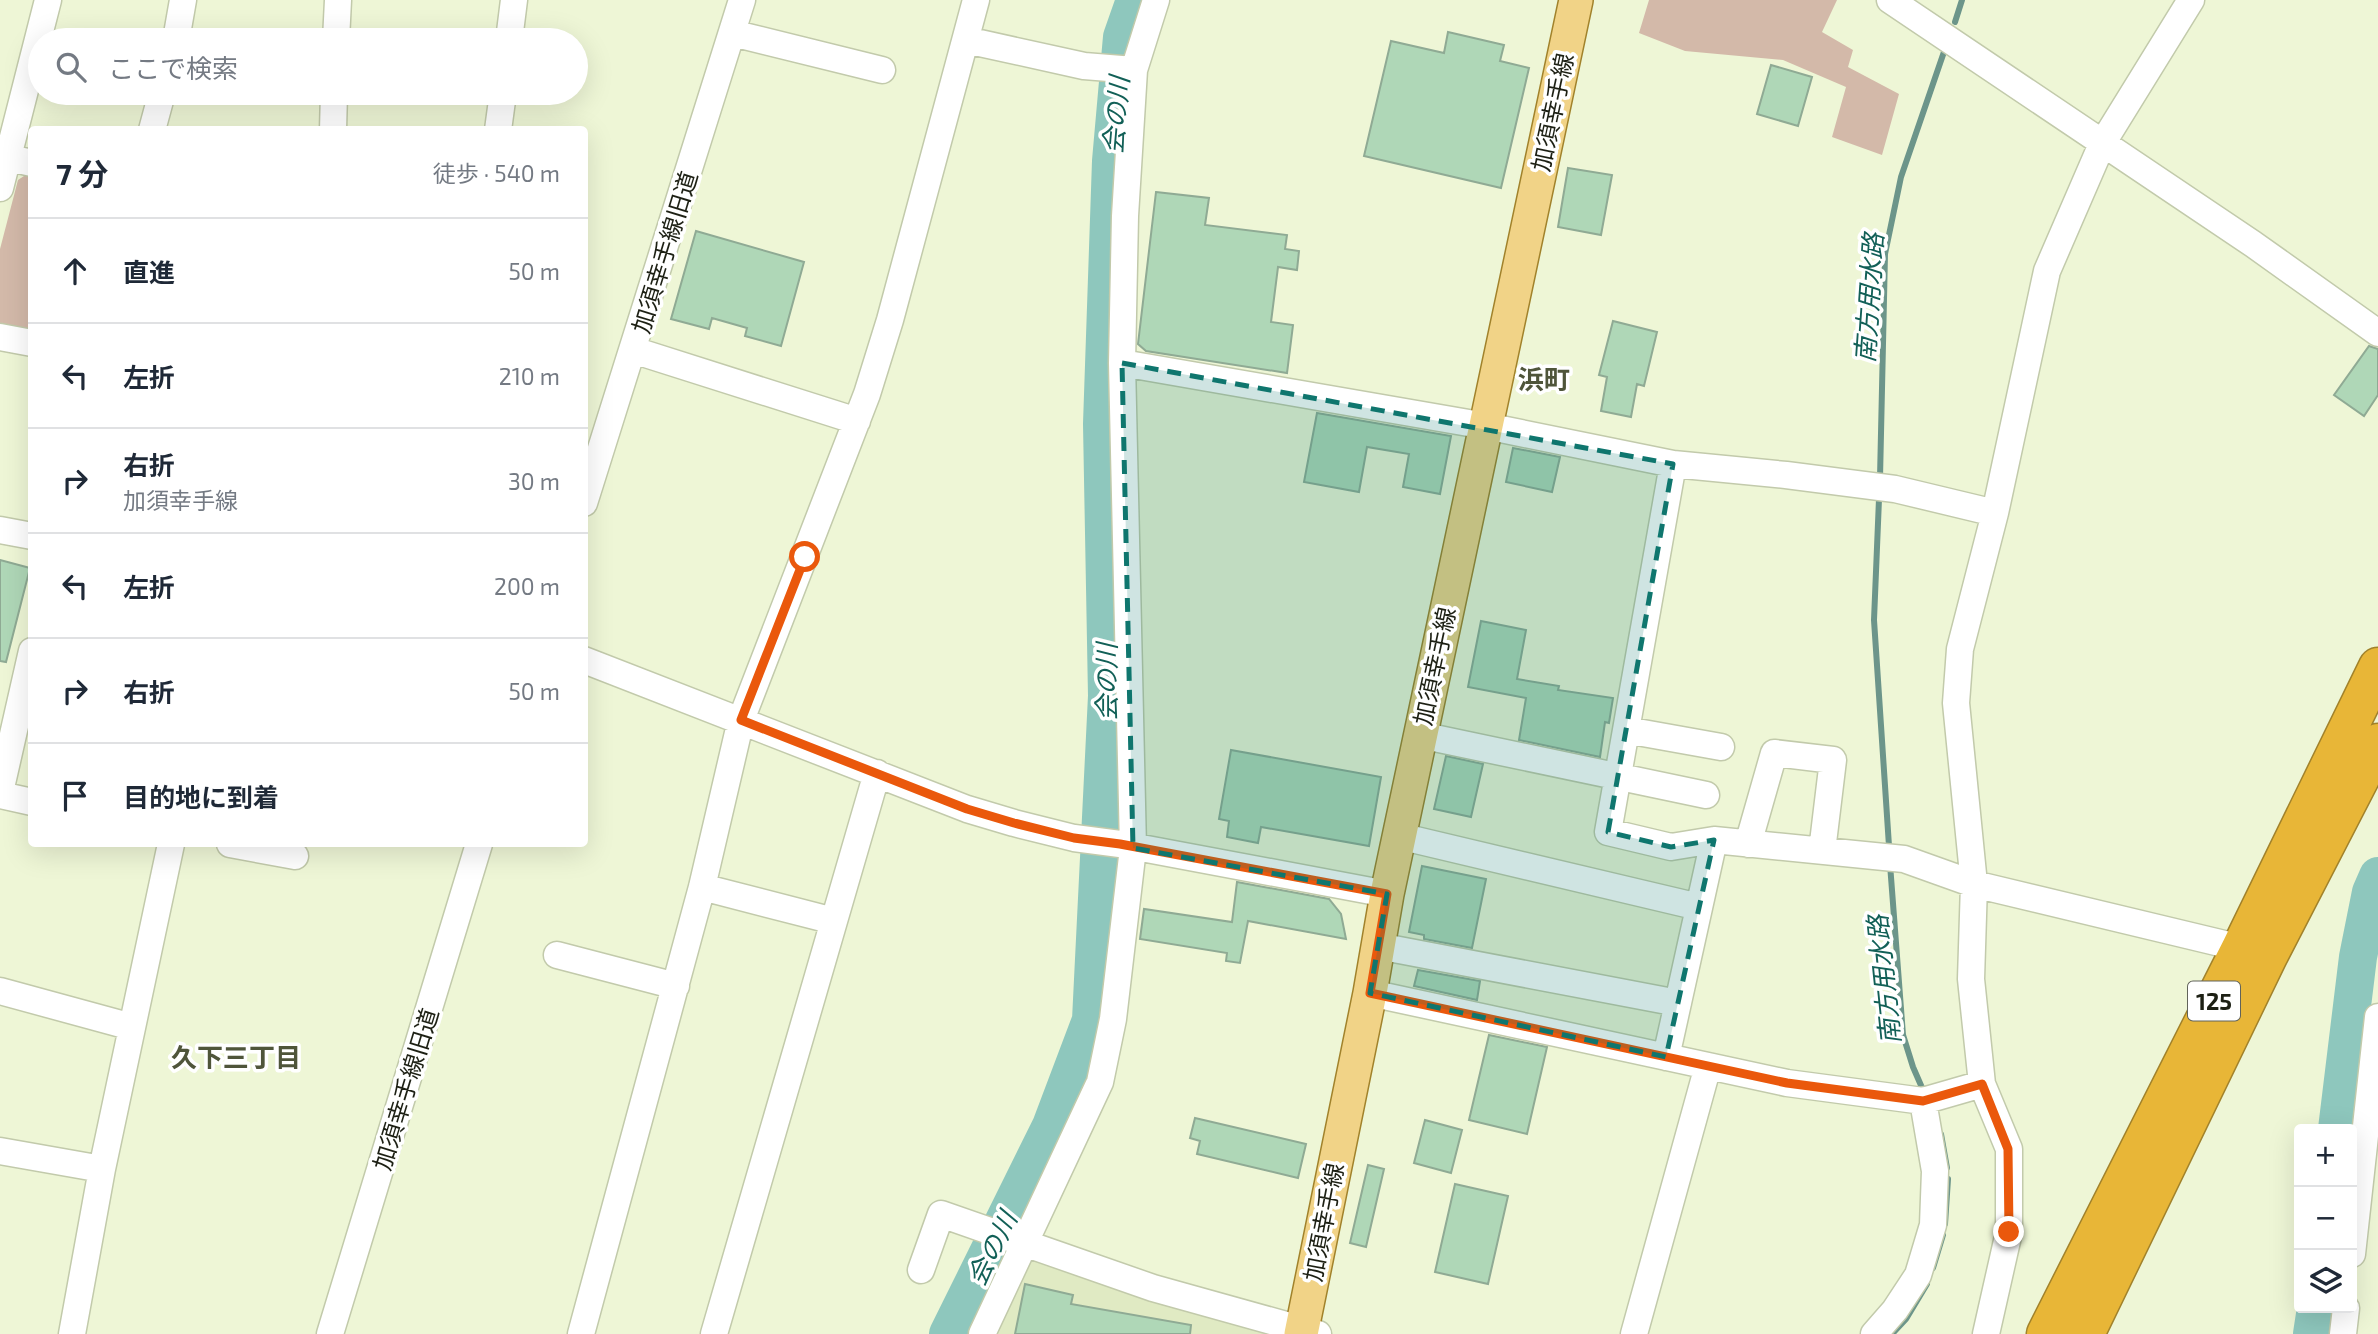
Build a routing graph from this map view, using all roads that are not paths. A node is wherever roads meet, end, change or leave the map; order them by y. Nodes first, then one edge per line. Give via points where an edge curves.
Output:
1 (48, 0) edge
2 (183, 0) edge
3 (338, 0) edge
4 (514, 0) edge
5 (742, 0) edge
6 (976, 0) edge
7 (1156, 0) edge
8 (1576, 0) edge
9 (1890, 0) edge
10 (2191, 0) edge
11 (42, 28) edge
12 (178, 28) edge
13 (337, 28) edge
14 (510, 28) edge
15 (732, 33) junction
16 (966, 40) junction
17 (882, 70) dead end
18 (1134, 70) junction
19 (28, 91) edge
20 (159, 105) edge
21 (334, 105) edge
22 (501, 105) edge
23 (153, 126) edge
24 (333, 126) edge
25 (499, 126) edge
26 (2102, 144) junction
27 (13, 159) edge
28 (0, 188) edge
29 (2378, 333) edge
30 (0, 337) edge
31 (28, 342) edge
32 (633, 350) junction
33 (1122, 363) junction
34 (857, 421) junction
35 (1486, 426) junction
36 (1673, 464) junction
37 (588, 491) edge
38 (1995, 513) junction
39 (0, 530) edge
40 (28, 535) edge
41 (588, 662) edge
42 (2378, 667) edge
43 (28, 669) edge
44 (741, 720) junction
45 (1626, 730) junction
46 (1420, 735) junction
47 (2378, 743) edge
48 (1721, 747) dead end
49 (877, 773) junction
50 (1618, 778) junction
51 (0, 794) edge
52 (1706, 795) dead end
53 (28, 801) edge
54 (1399, 836) junction
55 (1714, 840) junction
56 (1748, 844) junction
57 (1126, 846) junction
58 (169, 847) edge
59 (246, 847) edge
60 (478, 847) edge
61 (1822, 851) junction
62 (295, 856) dead end
63 (1974, 884) junction
64 (702, 887) junction
65 (1387, 894) junction
66 (1699, 906) junction
67 (834, 921) junction
68 (1378, 946) junction
69 (2241, 948) junction
70 (556, 955) dead end
71 (676, 986) junction
72 (0, 991) edge
73 (1370, 993) junction
74 (1678, 1003) junction
75 (2378, 1017) edge
76 (132, 1027) junction
77 (1666, 1057) junction
78 (1707, 1066) junction
79 (1982, 1084) junction
80 (1923, 1101) junction
81 (0, 1151) edge
82 (102, 1169) junction
83 (1026, 1243) junction
84 (2352, 1250) edge
85 (921, 1270) dead end
86 (2345, 1313) edge
87 (336, 1332) edge
88 (1307, 1333) edge
89 (72, 1334) edge
90 (581, 1334) edge
91 (714, 1334) edge
92 (982, 1334) edge
93 (1634, 1334) edge
94 (1874, 1334) edge
95 (1986, 1334) edge
96 (2046, 1334) edge
97 (2085, 1334) edge
98 (2343, 1334) edge

1 - 11 street
2 - 12 street
3 - 13 street
4 - 14 street
5 - 15 street, 加須幸手線旧道
6 - 16 street
7 - 18 street
8 - 35 main road, 加須幸手線
9 - 26 street
10 - 26 street
15 - 17 street
15 - 32 street, 加須幸手線旧道
16 - 18 street via 1084,66
16 - 34 street via 890,320
18 - 33 street
19 - 27 street
20 - 23 street
21 - 24 street
22 - 25 street
26 - 29 street
26 - 38 street via 2047,271
27 - 28 street
30 - 31 street
32 - 34 street
32 - 37 street, 加須幸手線旧道
33 - 35 street
33 - 57 street
34 - 44 street
35 - 36 street
35 - 46 main road, 加須幸手線
36 - 38 street via 1895,489
36 - 45 street
38 - 63 street via 1960,649 1956,703
39 - 40 street
41 - 44 street
42 - 69 highway, 125
43 - 51 street
44 - 49 street
44 - 64 street
45 - 48 street
45 - 50 street
46 - 50 street
46 - 54 main road, 加須幸手線
47 - 97 highway, 125 via 2268,956
49 - 57 street via 1014,823
49 - 67 street
50 - 52 street
50 - 55 street via 1608,832 1671,847
51 - 53 street
54 - 65 main road, 加須幸手線
54 - 66 street
55 - 56 street
55 - 66 street
56 - 61 street
56 - 61 street via 1774,753 1833,760
57 - 65 street
57 - 83 street via 1114,1019 1100,1082
58 - 76 street
59 - 62 street
60 - 87 street, 加須幸手線旧道
61 - 63 street via 1904,859
63 - 69 street
63 - 79 street via 1971,979
64 - 67 street
64 - 71 street
65 - 68 main road, 加須幸手線
66 - 74 street
67 - 91 street
68 - 73 main road, 加須幸手線
68 - 74 street
69 - 96 highway, 125
70 - 71 street
71 - 90 street
72 - 76 street
73 - 77 street
73 - 88 main road, 加須幸手線
74 - 77 street
75 - 84 street
76 - 82 street
77 - 78 street
78 - 80 street via 1787,1083
78 - 93 street
79 - 80 street
79 - 95 street via 2008,1149 2009,1232
80 - 94 street via 1935,1171 1933,1225 1918,1275
81 - 82 street
82 - 89 street
83 - 85 street via 941,1214
83 - 88 street via 1153,1288
83 - 92 street
86 - 98 street

